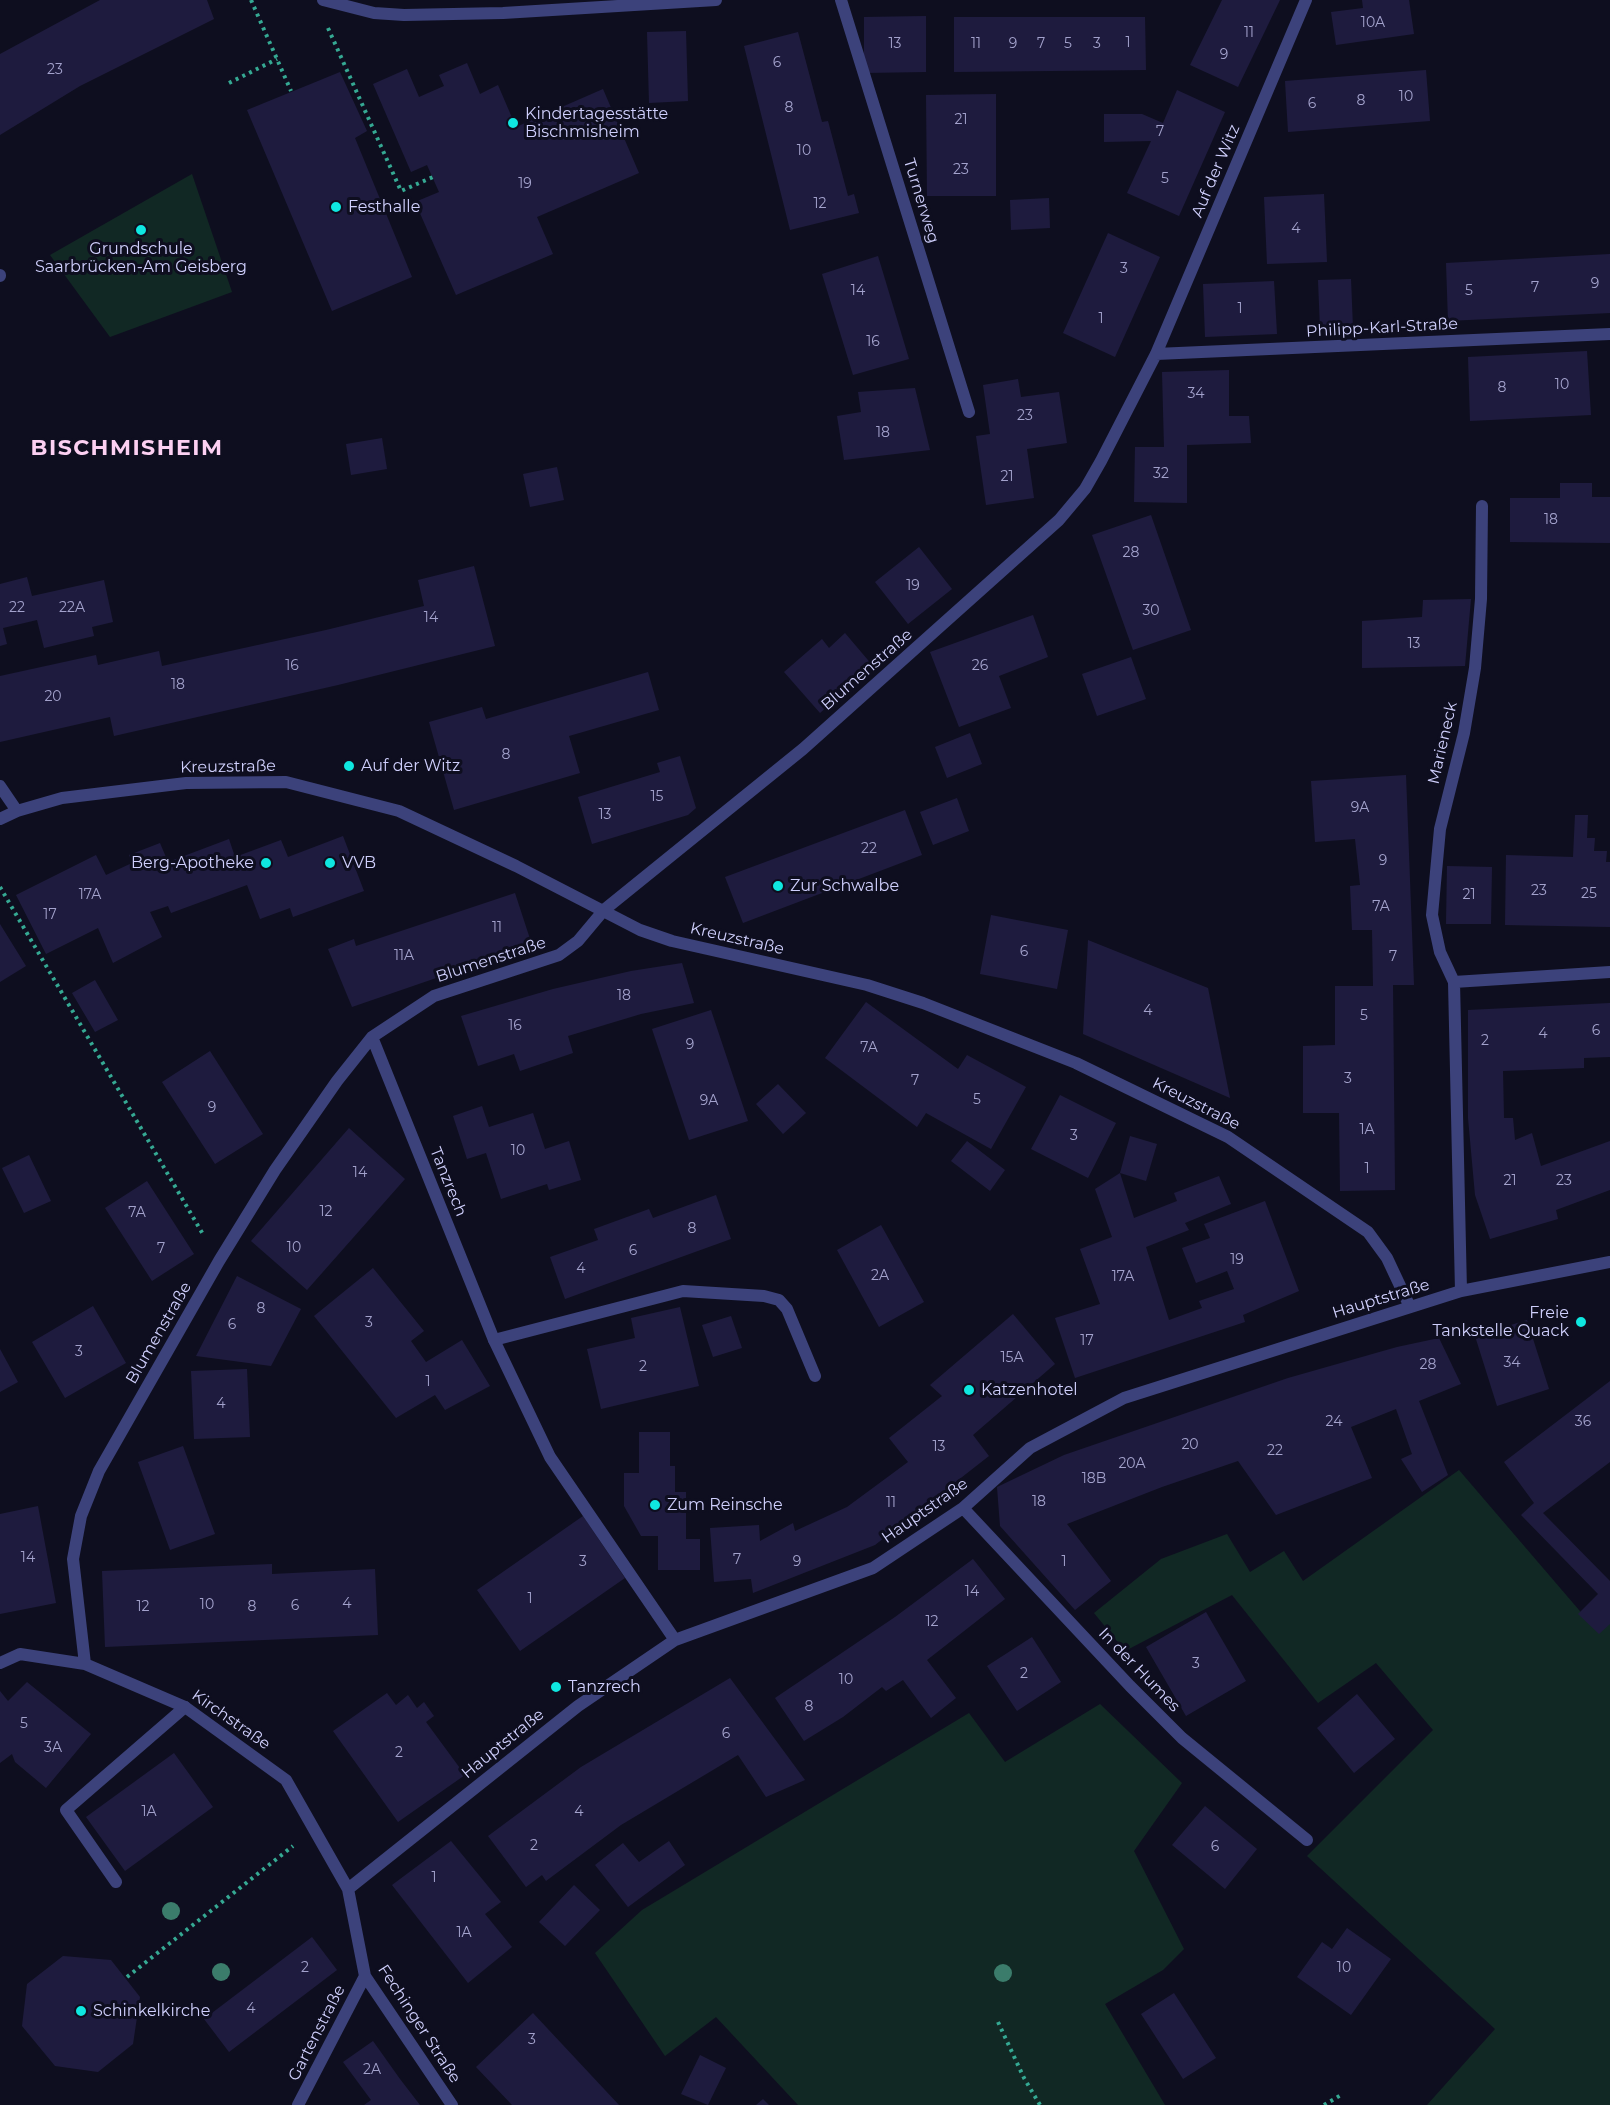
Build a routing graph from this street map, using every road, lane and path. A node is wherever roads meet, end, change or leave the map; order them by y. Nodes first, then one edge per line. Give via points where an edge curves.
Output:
1 (251, 0) edge
2 (323, 0) edge
3 (716, 0) edge
4 (841, 0) edge
5 (1306, 0) edge
6 (325, 21) dead end
7 (277, 59) junction
8 (229, 83) dead end
9 (291, 91) dead end
10 (433, 177) dead end
11 (1610, 334) edge
12 (1156, 354) junction
13 (969, 412) dead end
14 (1482, 506) dead end
15 (0, 786) edge
16 (17, 811) junction
17 (0, 819) edge
18 (0, 887) edge
19 (604, 910) junction
20 (1610, 972) edge
21 (1454, 982) junction
22 (372, 1037) junction
23 (219, 1261) junction
24 (1610, 1262) edge
25 (1461, 1291) junction
26 (1410, 1307) junction
27 (494, 1340) junction
28 (815, 1376) dead end
29 (963, 1508) junction
30 (675, 1640) junction
31 (0, 1662) edge
32 (85, 1664) junction
33 (185, 1707) junction
34 (1306, 1840) dead end
35 (275, 1859) dead end
36 (116, 1882) dead end
37 (348, 1889) junction
38 (365, 1976) junction
39 (127, 1977) dead end
40 (998, 2022) dead end
41 (1341, 2095) dead end
42 (298, 2105) edge
43 (452, 2105) edge
44 (1040, 2105) edge
45 (1324, 2105) edge

1 - 7 path
2 - 3 street via 374,13 404,15
4 - 13 street, Turnerweg
5 - 12 street, Auf der Witz
6 - 10 path via 401,191
7 - 8 path
7 - 9 path
11 - 12 street, Philipp-Karl-Straße
12 - 19 street, Blumenstraße via 1101,462 1059,520 803,749
14 - 21 street, Marieneck via 1482,599 1475,668 1464,733 1440,829 1431,915 1440,952
15 - 16 street
16 - 17 street, Kreuzstraße
16 - 19 street, Kreuzstraße via 62,798 186,783 286,782 399,811
18 - 23 path
19 - 22 street, Blumenstraße via 578,941 559,955 434,996
19 - 26 street, Kreuzstraße via 640,930 672,941 867,985 923,1003 1076,1064 1228,1137 1368,1232 1387,1258
20 - 21 street
21 - 25 street, Marieneck
22 - 23 street, Blumenstraße via 282,1160
22 - 27 street, Tanzrech
23 - 32 street, Blumenstraße via 99,1471 81,1516 73,1559
24 - 25 street, Hauptstraße
25 - 26 street, Hauptstraße
26 - 29 street, Hauptstraße via 1124,1398 1030,1448
27 - 28 street via 683,1291 764,1296 779,1300 787,1309
27 - 30 street, Tanzrech via 550,1457
29 - 30 street, Hauptstraße via 873,1568
29 - 34 street, In der Humes via 1182,1738
30 - 37 street, Hauptstraße via 578,1706
31 - 32 street, Kirchstraße via 20,1654
32 - 33 street, Kirchstraße
33 - 36 street via 66,1810
33 - 37 street, Kirchstraße via 286,1780
35 - 39 path
37 - 38 street, Fechinger Straße
38 - 42 street, Gartenstraße
38 - 43 street, Fechinger Straße
40 - 44 path
41 - 45 path

